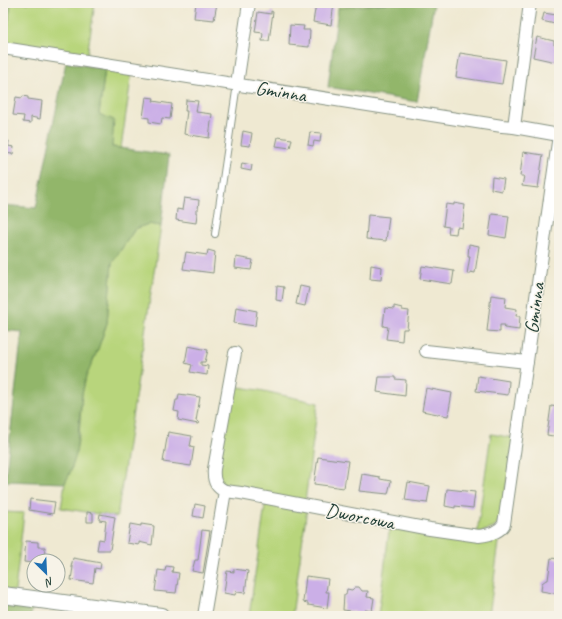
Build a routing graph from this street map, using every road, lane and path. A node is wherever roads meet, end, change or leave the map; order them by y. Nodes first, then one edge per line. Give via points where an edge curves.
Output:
1 (249, 3) edge
2 (530, 3) edge
3 (3, 48) edge
4 (237, 84) junction
5 (514, 127) junction
6 (559, 135) edge
7 (215, 234) dead end
8 (426, 351) dead end
9 (235, 353) dead end
10 (527, 362) junction
11 (225, 491) junction
12 (495, 532) joint
13 (3, 595) edge
14 (91, 612) edge
15 (161, 616) edge
16 (204, 616) edge

1 - 4 street
2 - 5 street
3 - 4 street, Gminna
4 - 5 street, Gminna
4 - 7 lane
5 - 6 street, Gminna
6 - 10 street, Gminna
8 - 10 street, Gminna
9 - 11 street via 213,477 220,489
10 - 12 street, Gminna via 504,524
11 - 12 street, Dworcowa via 430,529 479,536
11 - 16 street
13 - 14 street
14 - 15 street

